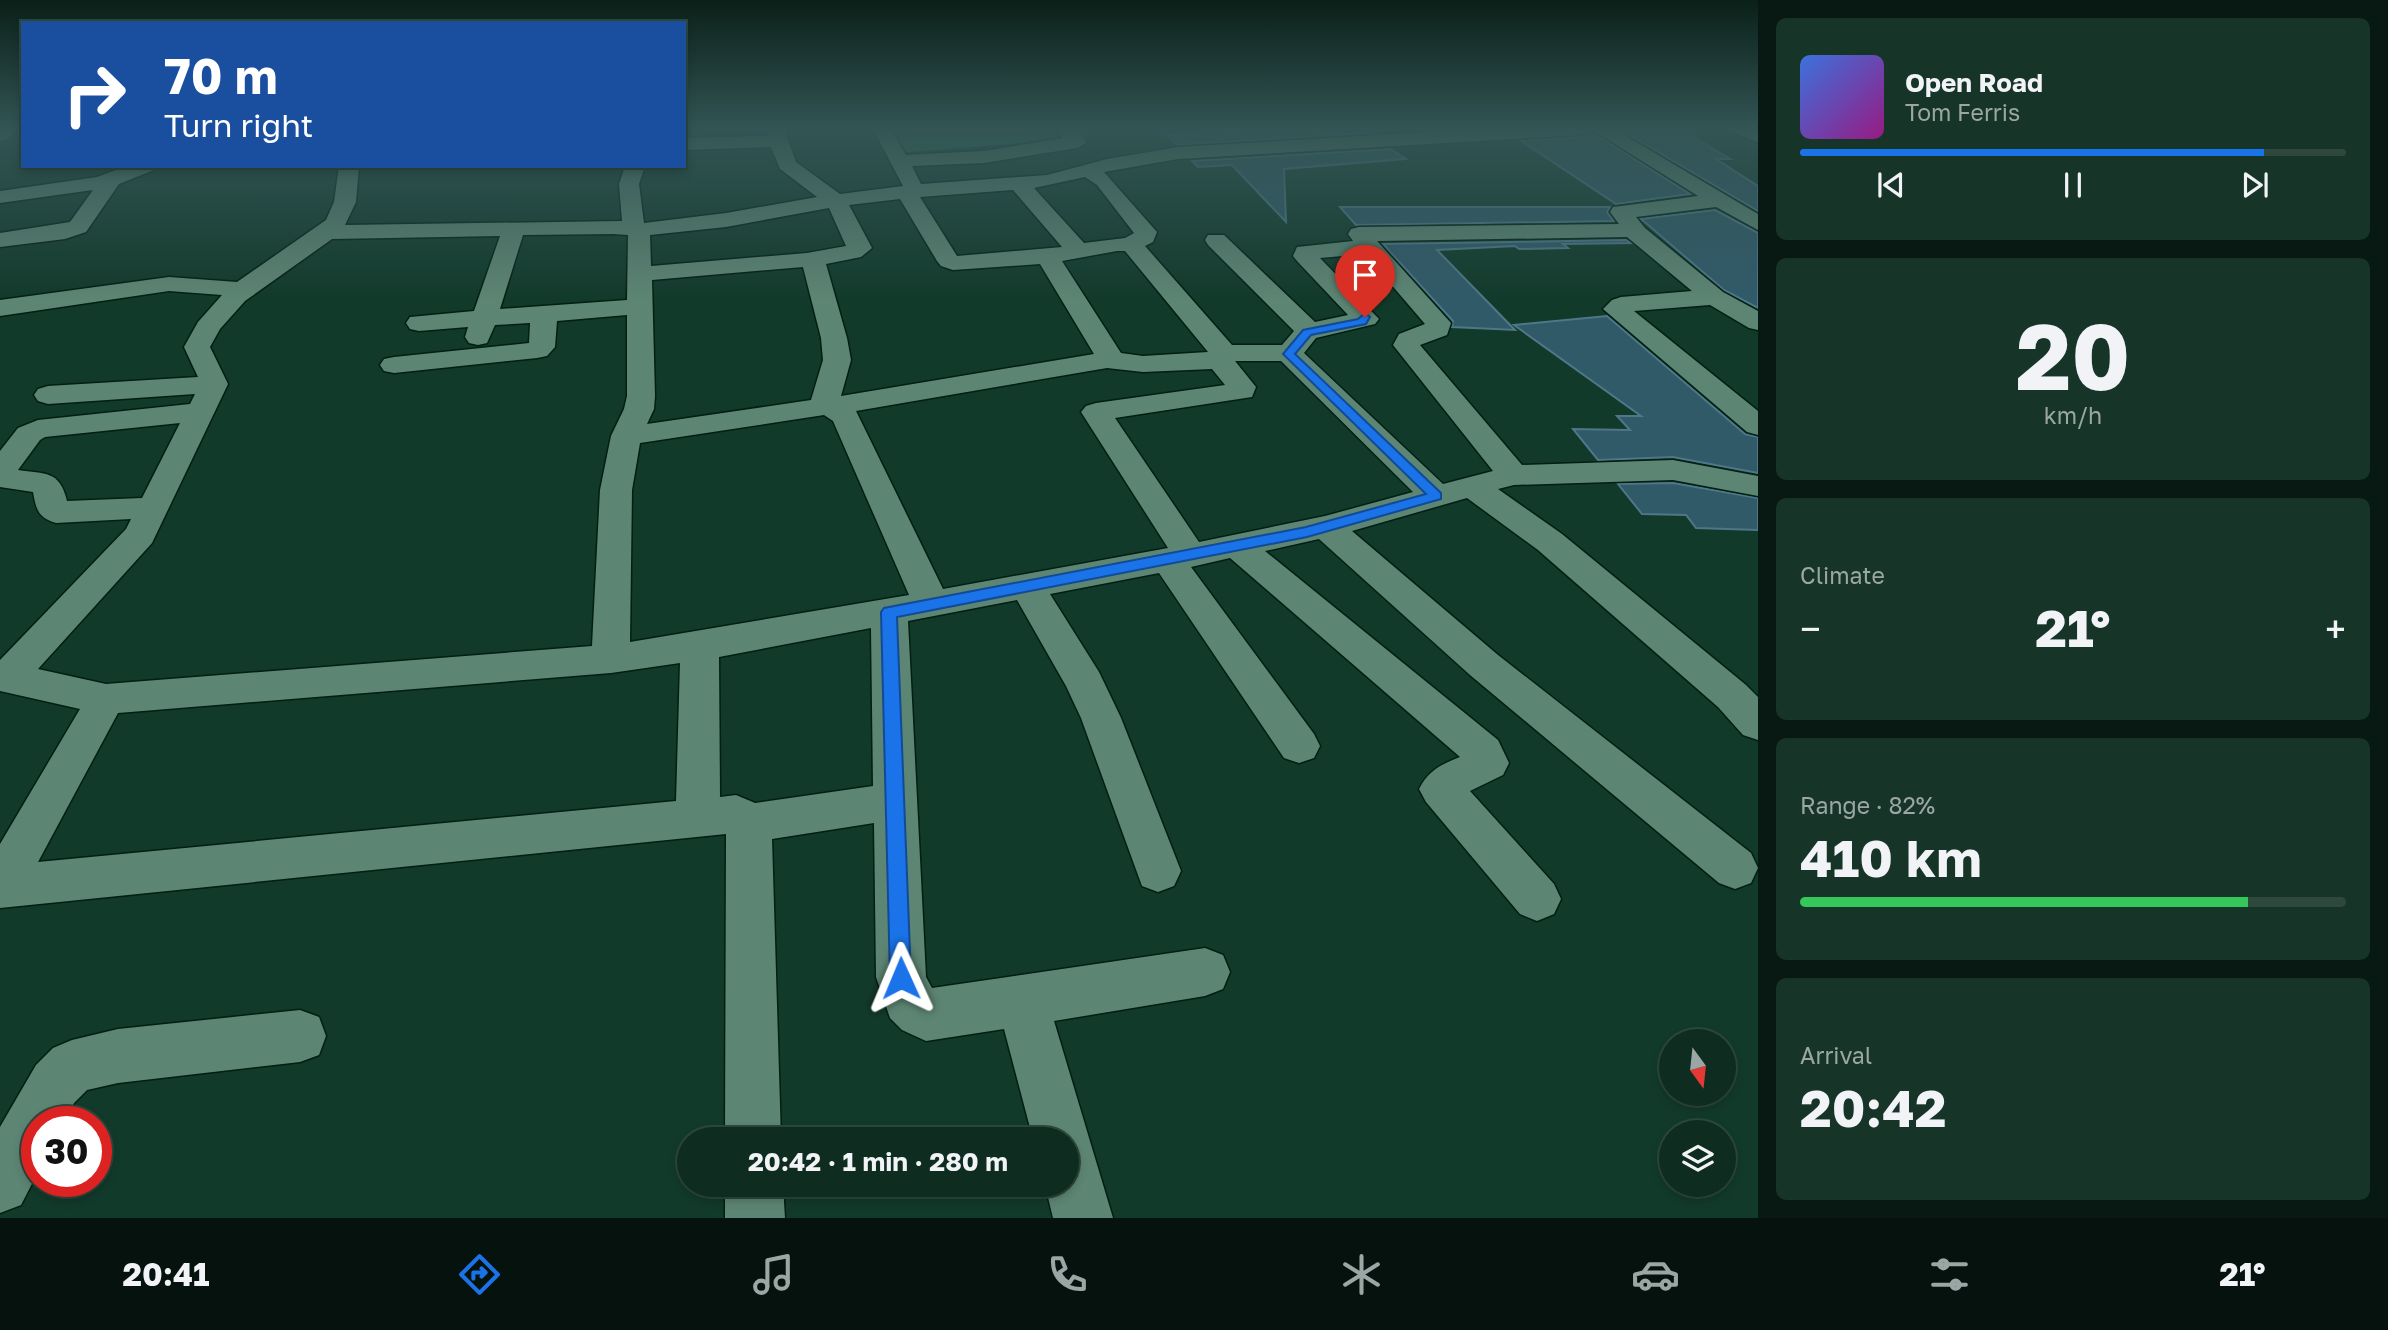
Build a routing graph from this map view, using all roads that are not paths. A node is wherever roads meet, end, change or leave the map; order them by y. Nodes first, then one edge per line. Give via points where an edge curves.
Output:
1 (77, 186) edge
2 (107, 186) edge
3 (347, 186) edge
4 (629, 186) edge
5 (815, 186) edge
6 (908, 186) edge
7 (980, 186) edge
8 (1021, 186) edge
9 (1108, 186) edge
10 (1694, 186) edge
11 (910, 191) junction
12 (0, 197) edge
13 (836, 201) junction
14 (1719, 201) junction
15 (1758, 223) edge
16 (514, 229) junction
17 (1632, 229) junction
18 (636, 230) junction
19 (327, 232) junction
20 (0, 240) edge
21 (1216, 240) dead end
22 (1130, 244) junction
23 (1371, 247) junction
24 (1078, 251) junction
25 (1047, 256) junction
26 (809, 260) junction
27 (638, 274) junction
28 (241, 290) junction
29 (1714, 297) junction
30 (0, 307) edge
31 (638, 307) junction
32 (544, 314) junction
33 (1758, 322) edge
34 (419, 323) dead end
35 (481, 328) junction
36 (1309, 331) junction
37 (1289, 354) junction
38 (1112, 361) junction
39 (394, 365) dead end
40 (214, 384) junction
41 (48, 395) dead end
42 (827, 406) junction
43 (200, 412) junction
44 (1758, 426) edge
45 (626, 436) junction
46 (0, 471) edge
47 (1513, 475) junction
48 (0, 477) edge
49 (1471, 486) junction
50 (1758, 486) edge
51 (1436, 496) junction
52 (154, 508) junction
53 (1326, 527) junction
54 (1236, 545) junction
55 (1179, 558) junction
56 (1028, 588) junction
57 (911, 609) junction
58 (700, 646) junction
59 (611, 659) junction
60 (4, 676) edge
61 (106, 699) junction
62 (1758, 724) edge
63 (1299, 746) dead end
64 (895, 801) junction
65 (698, 816) junction
66 (748, 822) junction
67 (1735, 868) dead end
68 (1158, 871) dead end
69 (0, 887) edge
70 (1537, 899) dead end
71 (1205, 972) dead end
72 (1022, 1000) junction
73 (300, 1036) dead end
74 (753, 1127) edge
75 (1058, 1127) edge
76 (0, 1184) edge
77 (754, 1197) edge
78 (1077, 1197) edge
79 (755, 1218) edge
80 (1083, 1218) edge

1 - 12 street
2 - 20 street via 78,227
3 - 19 street via 345,209
4 - 18 street
5 - 13 street
6 - 11 street
7 - 11 street
8 - 24 street
9 - 22 street via 1146,232
10 - 14 street
11 - 13 street
11 - 25 street via 949,261 959,264
13 - 18 street
13 - 26 street via 859,250
14 - 15 street
14 - 17 street via 1620,212
16 - 18 street via 613,226
16 - 19 street
16 - 35 street
17 - 23 street via 1359,234
17 - 29 street
18 - 27 street
19 - 28 street
21 - 36 street
22 - 24 street
22 - 37 street via 1220,350
23 - 36 street via 1305,252 1366,319
23 - 47 street via 1438,323 1438,329 1408,340 1406,345
24 - 25 street
25 - 38 street
26 - 27 street
26 - 42 street via 814,263 837,360
27 - 31 street
28 - 30 street via 169,284
28 - 40 street via 205,328 197,347
29 - 33 street
29 - 44 street via 1616,309
31 - 32 street
31 - 45 street via 640,404
32 - 35 street
32 - 39 street via 542,347 537,350
34 - 35 street
36 - 37 street
37 - 51 street
38 - 42 street
38 - 55 street via 1219,360 1243,389 1096,412
40 - 41 street
40 - 43 street
42 - 45 street
42 - 57 street via 846,418
43 - 46 street via 38,429
43 - 52 street
45 - 59 street via 616,490
47 - 49 street
47 - 50 street via 1673,470
48 - 52 street via 48,486 56,512
49 - 51 street
49 - 62 street via 1550,542 1732,695
51 - 53 street
52 - 60 street via 140,535
53 - 54 street
53 - 67 street via 1485,665
54 - 55 street
54 - 70 street via 1483,752 1488,764 1441,789
55 - 56 street
55 - 63 street
56 - 57 street
56 - 68 street via 1101,718
57 - 58 street
57 - 64 street
58 - 59 street
58 - 65 street
59 - 61 street
60 - 61 street
61 - 69 street
64 - 66 street
64 - 72 street via 905,996 926,1015
65 - 66 street via 731,813
65 - 69 street
66 - 74 street
71 - 72 street
72 - 75 street
73 - 76 street via 118,1056 72,1067 55,1084
77 - 79 street
78 - 80 street

